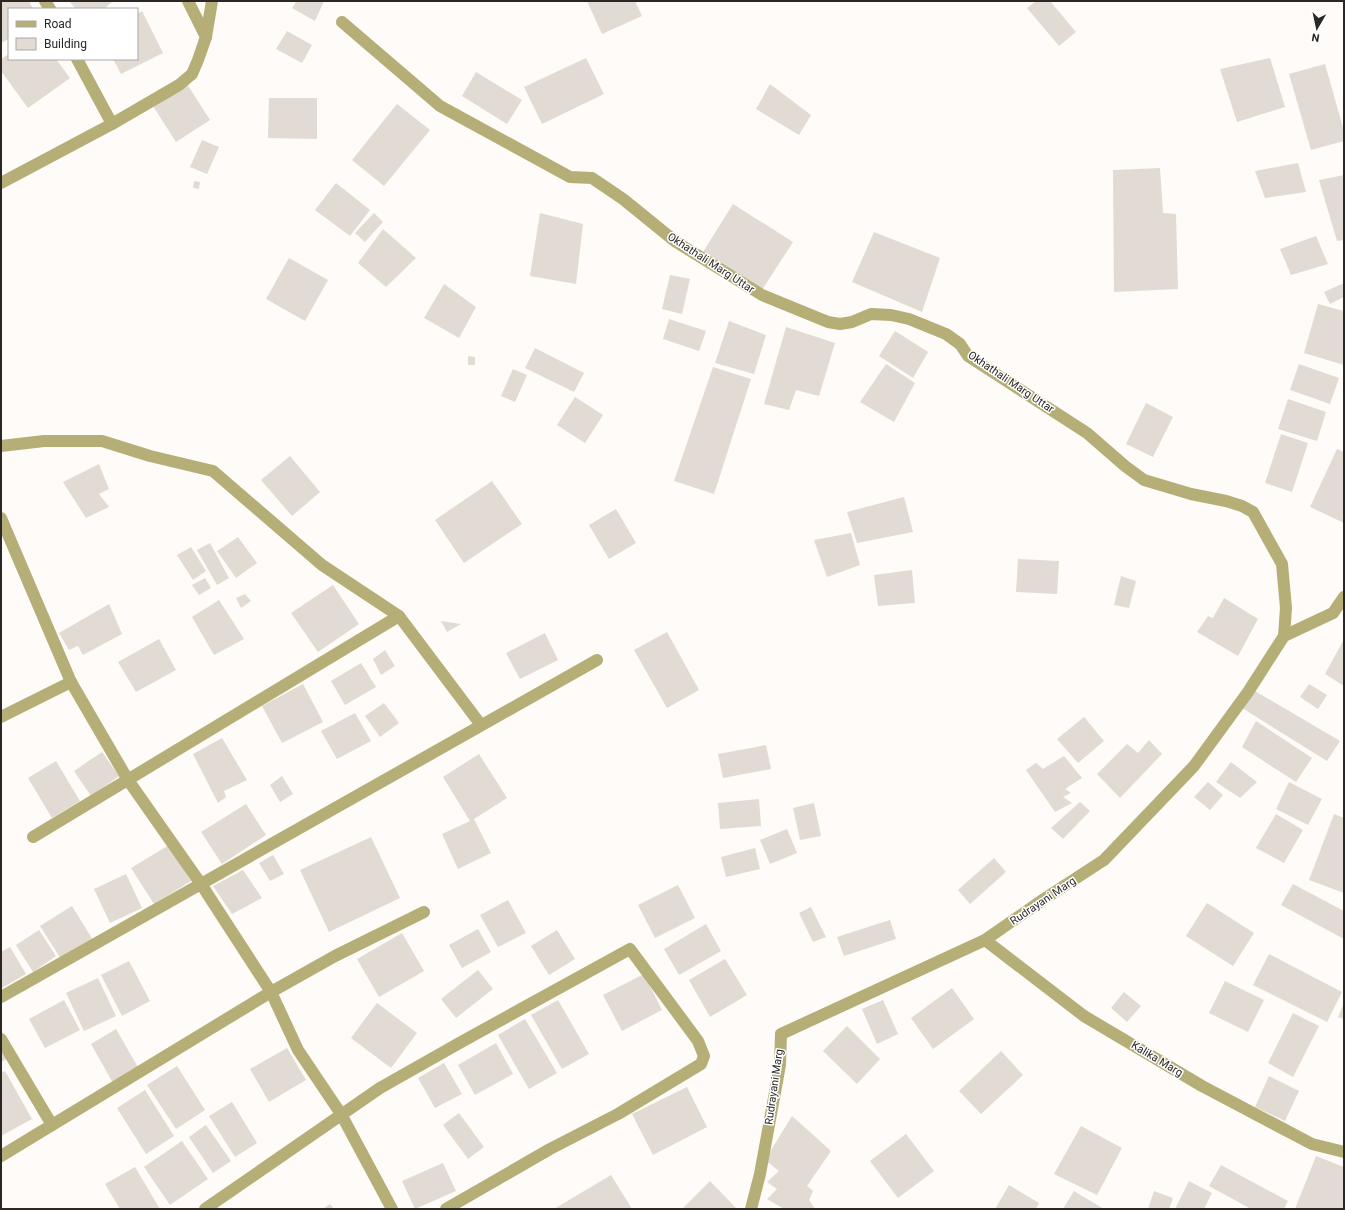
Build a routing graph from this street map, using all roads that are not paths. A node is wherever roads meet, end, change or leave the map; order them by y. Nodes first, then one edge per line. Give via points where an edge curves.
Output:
1 (188, 1) edge
2 (212, 1) edge
3 (342, 22) dead end
4 (206, 37) junction
5 (78, 60) edge
6 (112, 124) junction
7 (1, 182) edge
8 (1, 446) edge
9 (1, 518) edge
10 (1344, 597) edge
11 (399, 616) junction
12 (1284, 636) junction
13 (597, 660) dead end
14 (71, 682) junction
15 (1, 718) edge
16 (481, 725) junction
17 (128, 780) junction
18 (32, 837) dead end
19 (201, 884) junction
20 (424, 912) dead end
21 (985, 940) junction
22 (271, 992) junction
23 (1, 997) edge
24 (1, 1038) edge
25 (342, 1114) junction
26 (52, 1125) junction
27 (1344, 1152) edge
28 (1, 1156) edge
29 (205, 1209) edge
30 (392, 1209) edge
31 (446, 1209) edge
32 (751, 1209) edge

1 - 4 street
2 - 4 street
3 - 12 street, Okhathali Marg Uttar via 440,106 570,177 592,178 623,199 676,242 762,295 828,322 840,324 871,314 891,315 910,319 946,334 960,344 968,356 1087,433 1144,480 1242,506 1254,512 1282,564 1286,608
4 - 6 street via 192,74 179,85
5 - 6 street
6 - 7 street
8 - 11 street via 44,441 102,442 213,471 322,565
9 - 14 street
10 - 12 street via 1333,613
11 - 16 street
11 - 17 street
12 - 21 street, Rudrayani Marg via 1248,692 1194,766 1104,860
13 - 16 street
14 - 15 street
14 - 17 street
16 - 19 street
17 - 18 street
17 - 19 street
19 - 22 street
19 - 23 street
20 - 22 street via 335,956
21 - 27 street, Kalika Marg via 1084,1016 1202,1086 1312,1144
21 - 32 street, Rudrayani Marg via 781,1034 780,1065
22 - 25 street via 298,1050
22 - 26 street
24 - 26 street
25 - 29 street
25 - 30 street
25 - 31 street via 380,1088 630,949 698,1041 704,1056 701,1064 618,1114 550,1149
26 - 28 street

